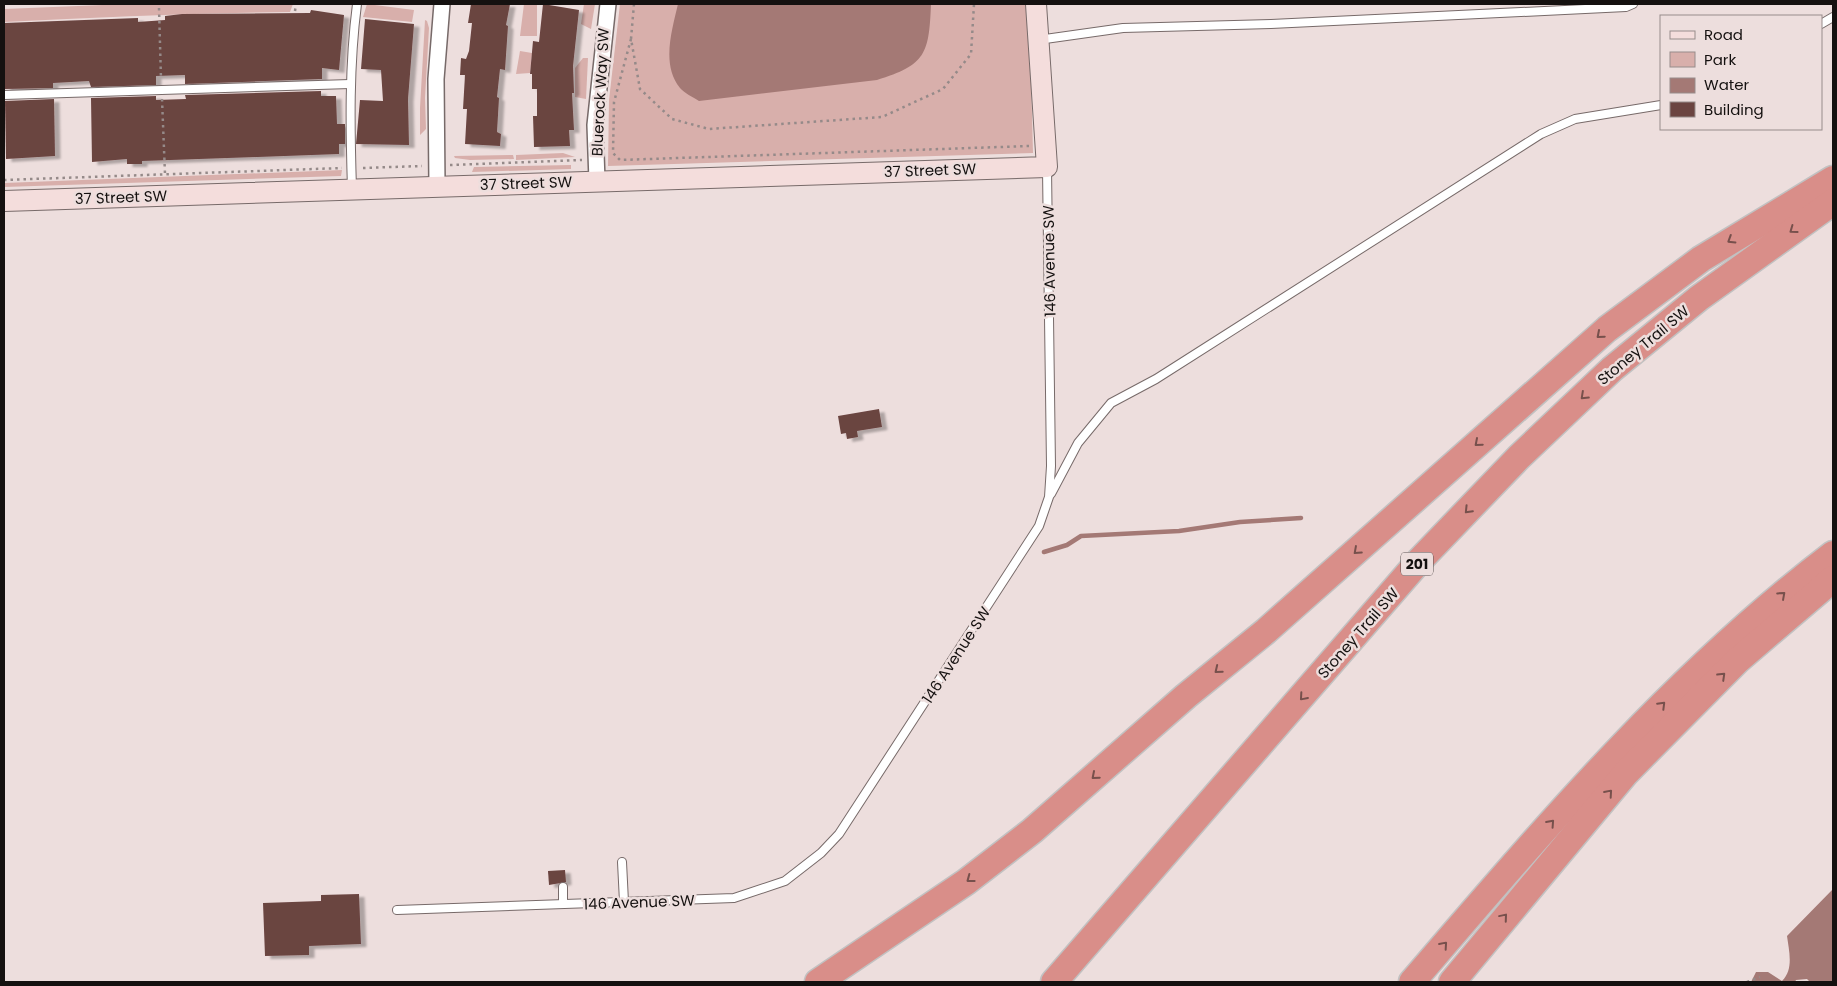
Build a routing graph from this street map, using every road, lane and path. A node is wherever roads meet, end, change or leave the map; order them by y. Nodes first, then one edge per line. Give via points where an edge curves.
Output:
1 (296, 4) edge
2 (357, 4) edge
3 (442, 4) edge
4 (608, 4) edge
5 (634, 4) edge
6 (974, 4) edge
7 (1036, 4) edge
8 (1633, 4) edge
9 (159, 8) dead end
10 (295, 12) dead end
11 (1833, 17) edge
12 (1822, 23) edge
13 (631, 39) junction
14 (1038, 40) junction
15 (350, 84) junction
16 (162, 90) junction
17 (4, 95) edge
18 (1660, 105) edge
19 (1017, 147) dead end
20 (587, 160) dead end
21 (450, 165) dead end
22 (419, 166) dead end
23 (1047, 167) junction
24 (342, 168) dead end
25 (360, 168) dead end
26 (165, 174) junction
27 (1833, 179) edge
28 (4, 180) edge
29 (597, 181) junction
30 (438, 186) junction
31 (352, 188) junction
32 (166, 195) junction
33 (4, 201) edge
34 (1833, 202) edge
35 (1049, 497) junction
36 (1833, 554) edge
37 (1833, 579) edge
38 (622, 862) dead end
39 (563, 887) dead end
40 (624, 902) junction
41 (563, 904) junction
42 (397, 910) dead end
43 (1760, 977) dead end
44 (820, 979) edge
45 (1054, 982) edge
46 (1412, 982) edge
47 (1452, 982) edge
48 (1747, 982) edge

1 - 10 path
2 - 15 lane
3 - 30 street via 436,87
4 - 29 street, Bluerock Way SW via 595,124
5 - 13 path
6 - 13 path via 971,54 949,82 943,89 882,117 709,129 672,119 640,89
7 - 14 street, 146 Avenue SW
8 - 14 lane via 1626,7 1271,24 1123,28
9 - 16 path
11 - 12 lane
13 - 19 path via 614,102 613,153 620,160
14 - 23 street, 146 Avenue SW
15 - 16 lane
15 - 31 lane
16 - 17 lane
16 - 26 path
18 - 35 lane via 1575,119 1541,134 1164,374 1111,404 1078,443
20 - 21 path
22 - 25 path
23 - 29 street, 37 Street SW
23 - 35 lane, 146 Avenue SW
24 - 26 path
26 - 28 path
26 - 32 path
27 -> 44 highway via 1701,258 1608,329 1273,625 1186,696 1032,831 966,882
29 - 30 street, 37 Street SW
30 - 31 street, 37 Street SW
31 - 32 street, 37 Street SW
32 - 33 street, 37 Street SW
34 -> 45 highway, Stoney Trail SW / 201 via 1612,369 1519,457 1420,560
35 - 40 lane, 146 Avenue SW via 1039,526 851,817 820,854 785,881 734,898
46 -> 36 highway via 1600,767 1692,674 1792,585
47 -> 37 highway via 1626,773 1737,662
38 - 40 lane
39 - 41 lane
40 - 41 lane, 146 Avenue SW
41 - 42 lane, 146 Avenue SW
43 - 48 path

